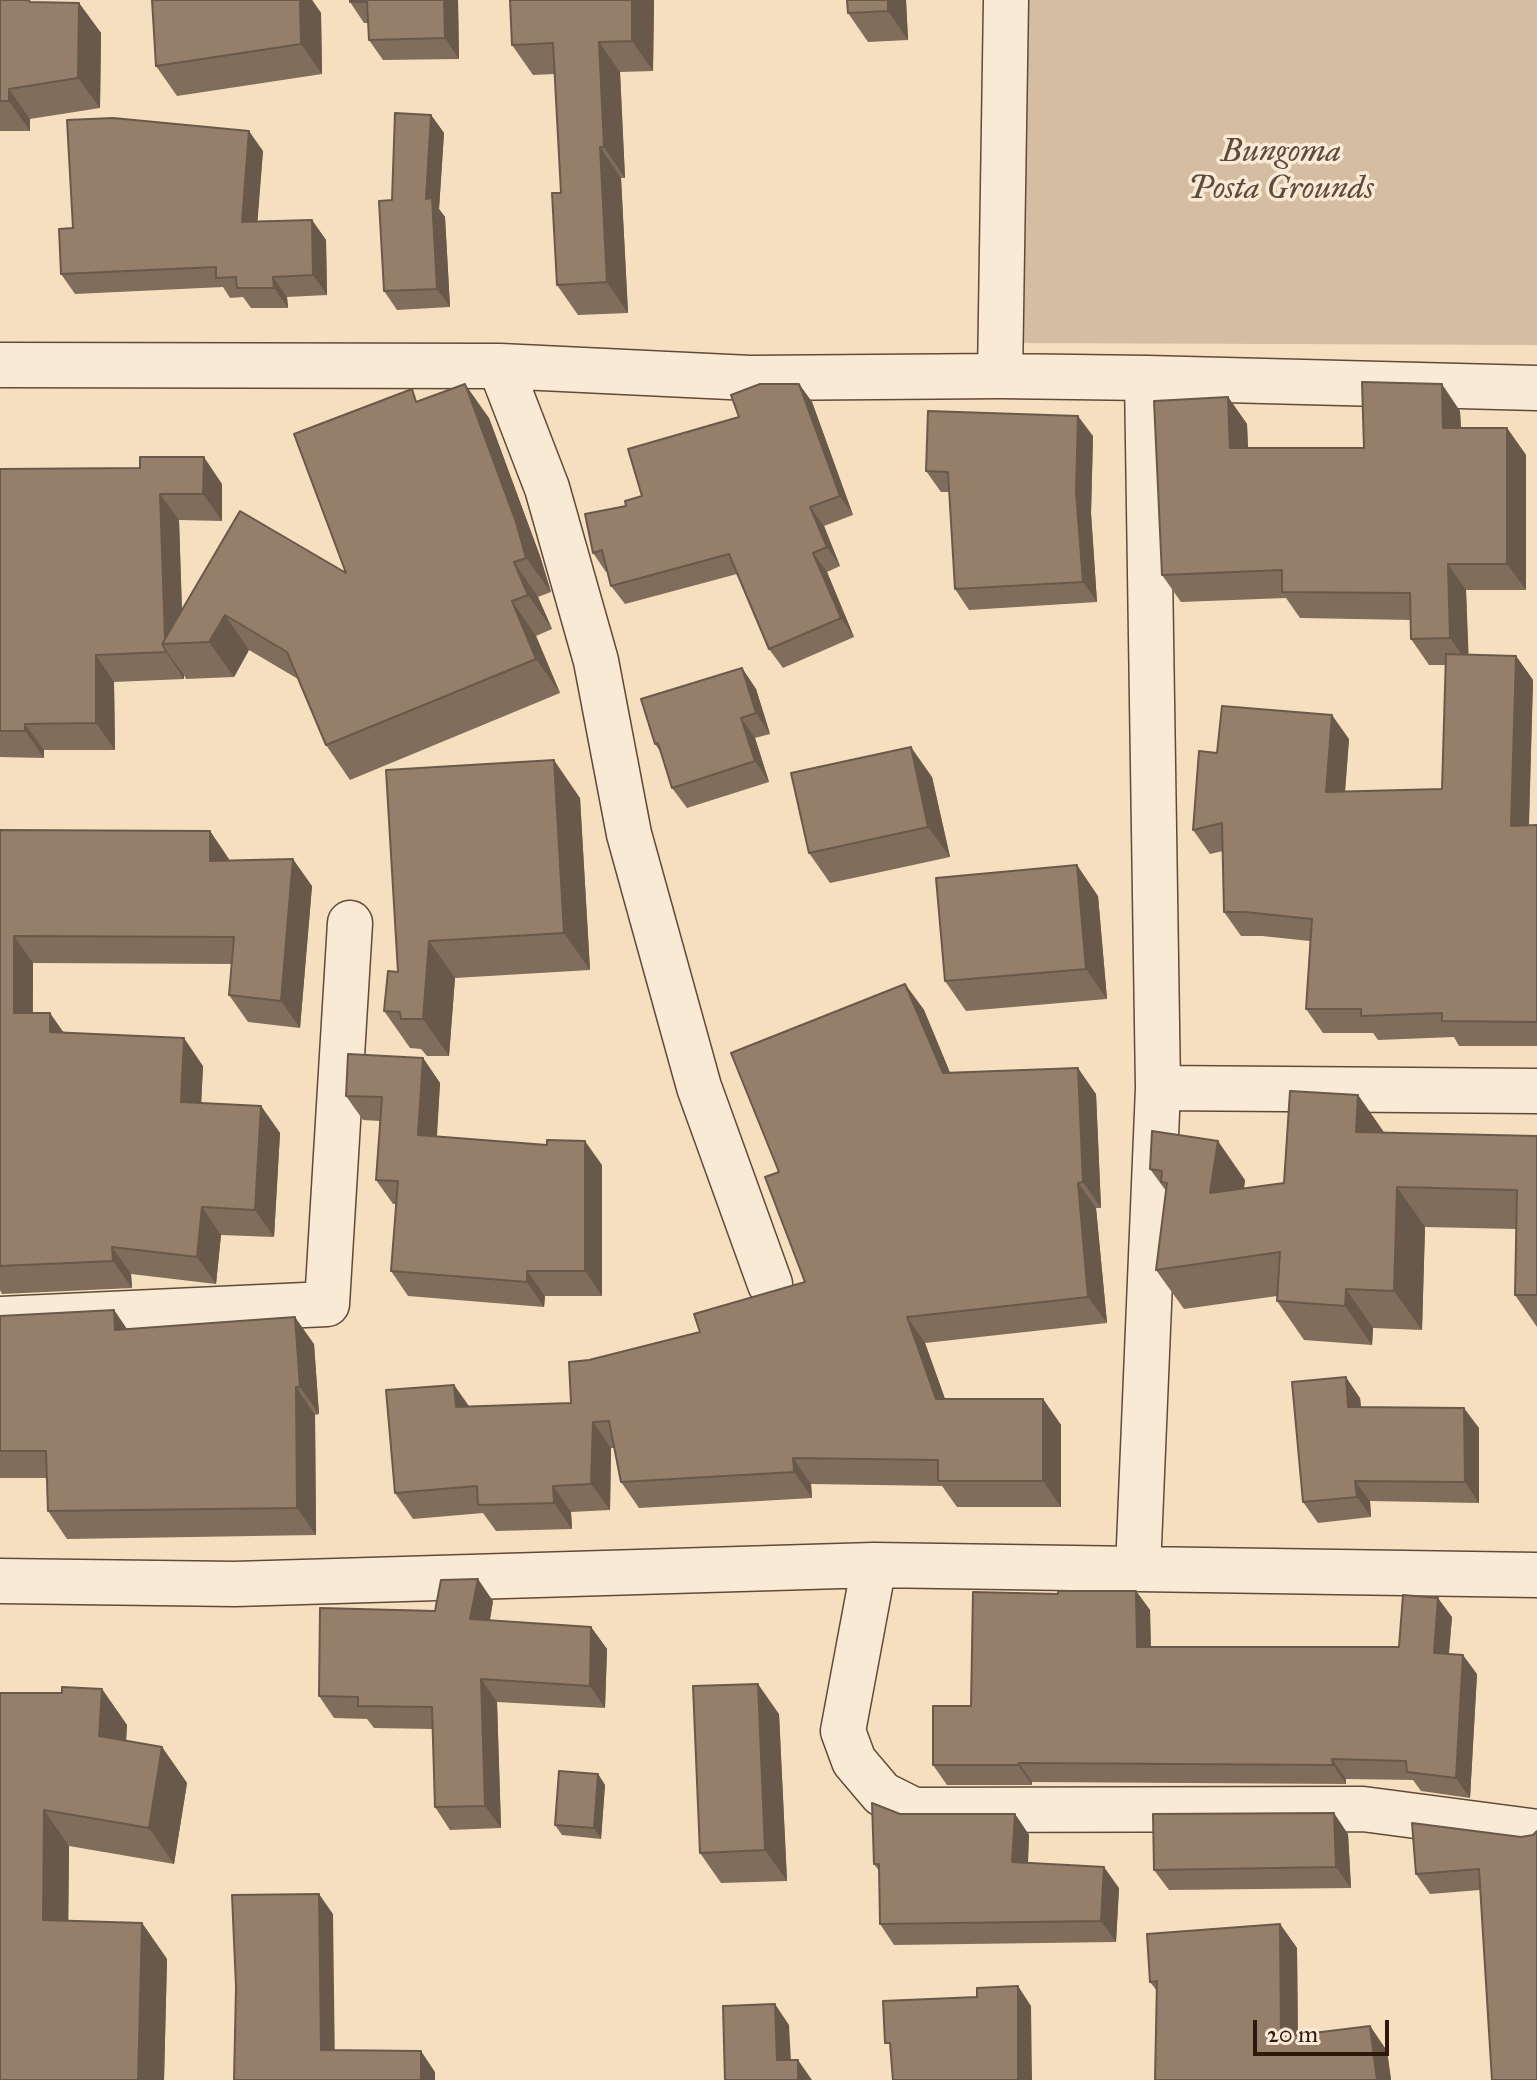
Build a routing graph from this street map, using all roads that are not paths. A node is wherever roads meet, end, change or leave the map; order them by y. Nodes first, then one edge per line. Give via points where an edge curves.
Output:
1 (1006, 0) edge
2 (0, 365) edge
3 (500, 366) junction
4 (1000, 376) junction
5 (1147, 378) junction
6 (1537, 388) edge
7 (350, 923) dead end
8 (1158, 1088) junction
9 (1537, 1091) edge
10 (770, 1284) dead end
11 (0, 1319) edge
12 (874, 1565) junction
13 (1138, 1569) junction
14 (1537, 1575) edge
15 (0, 1581) edge
16 (1537, 1832) edge

1 - 4 street
2 - 3 street
3 - 4 street via 750,378
3 - 10 street via 547,488 596,661 629,834 699,1087
4 - 5 street
5 - 6 street
5 - 8 street
7 - 11 street via 327,1304
8 - 9 street
8 - 13 street
12 - 13 street
12 - 15 street via 235,1584
12 - 16 street via 843,1731 854,1761 882,1794 914,1810 1363,1809
13 - 14 street

